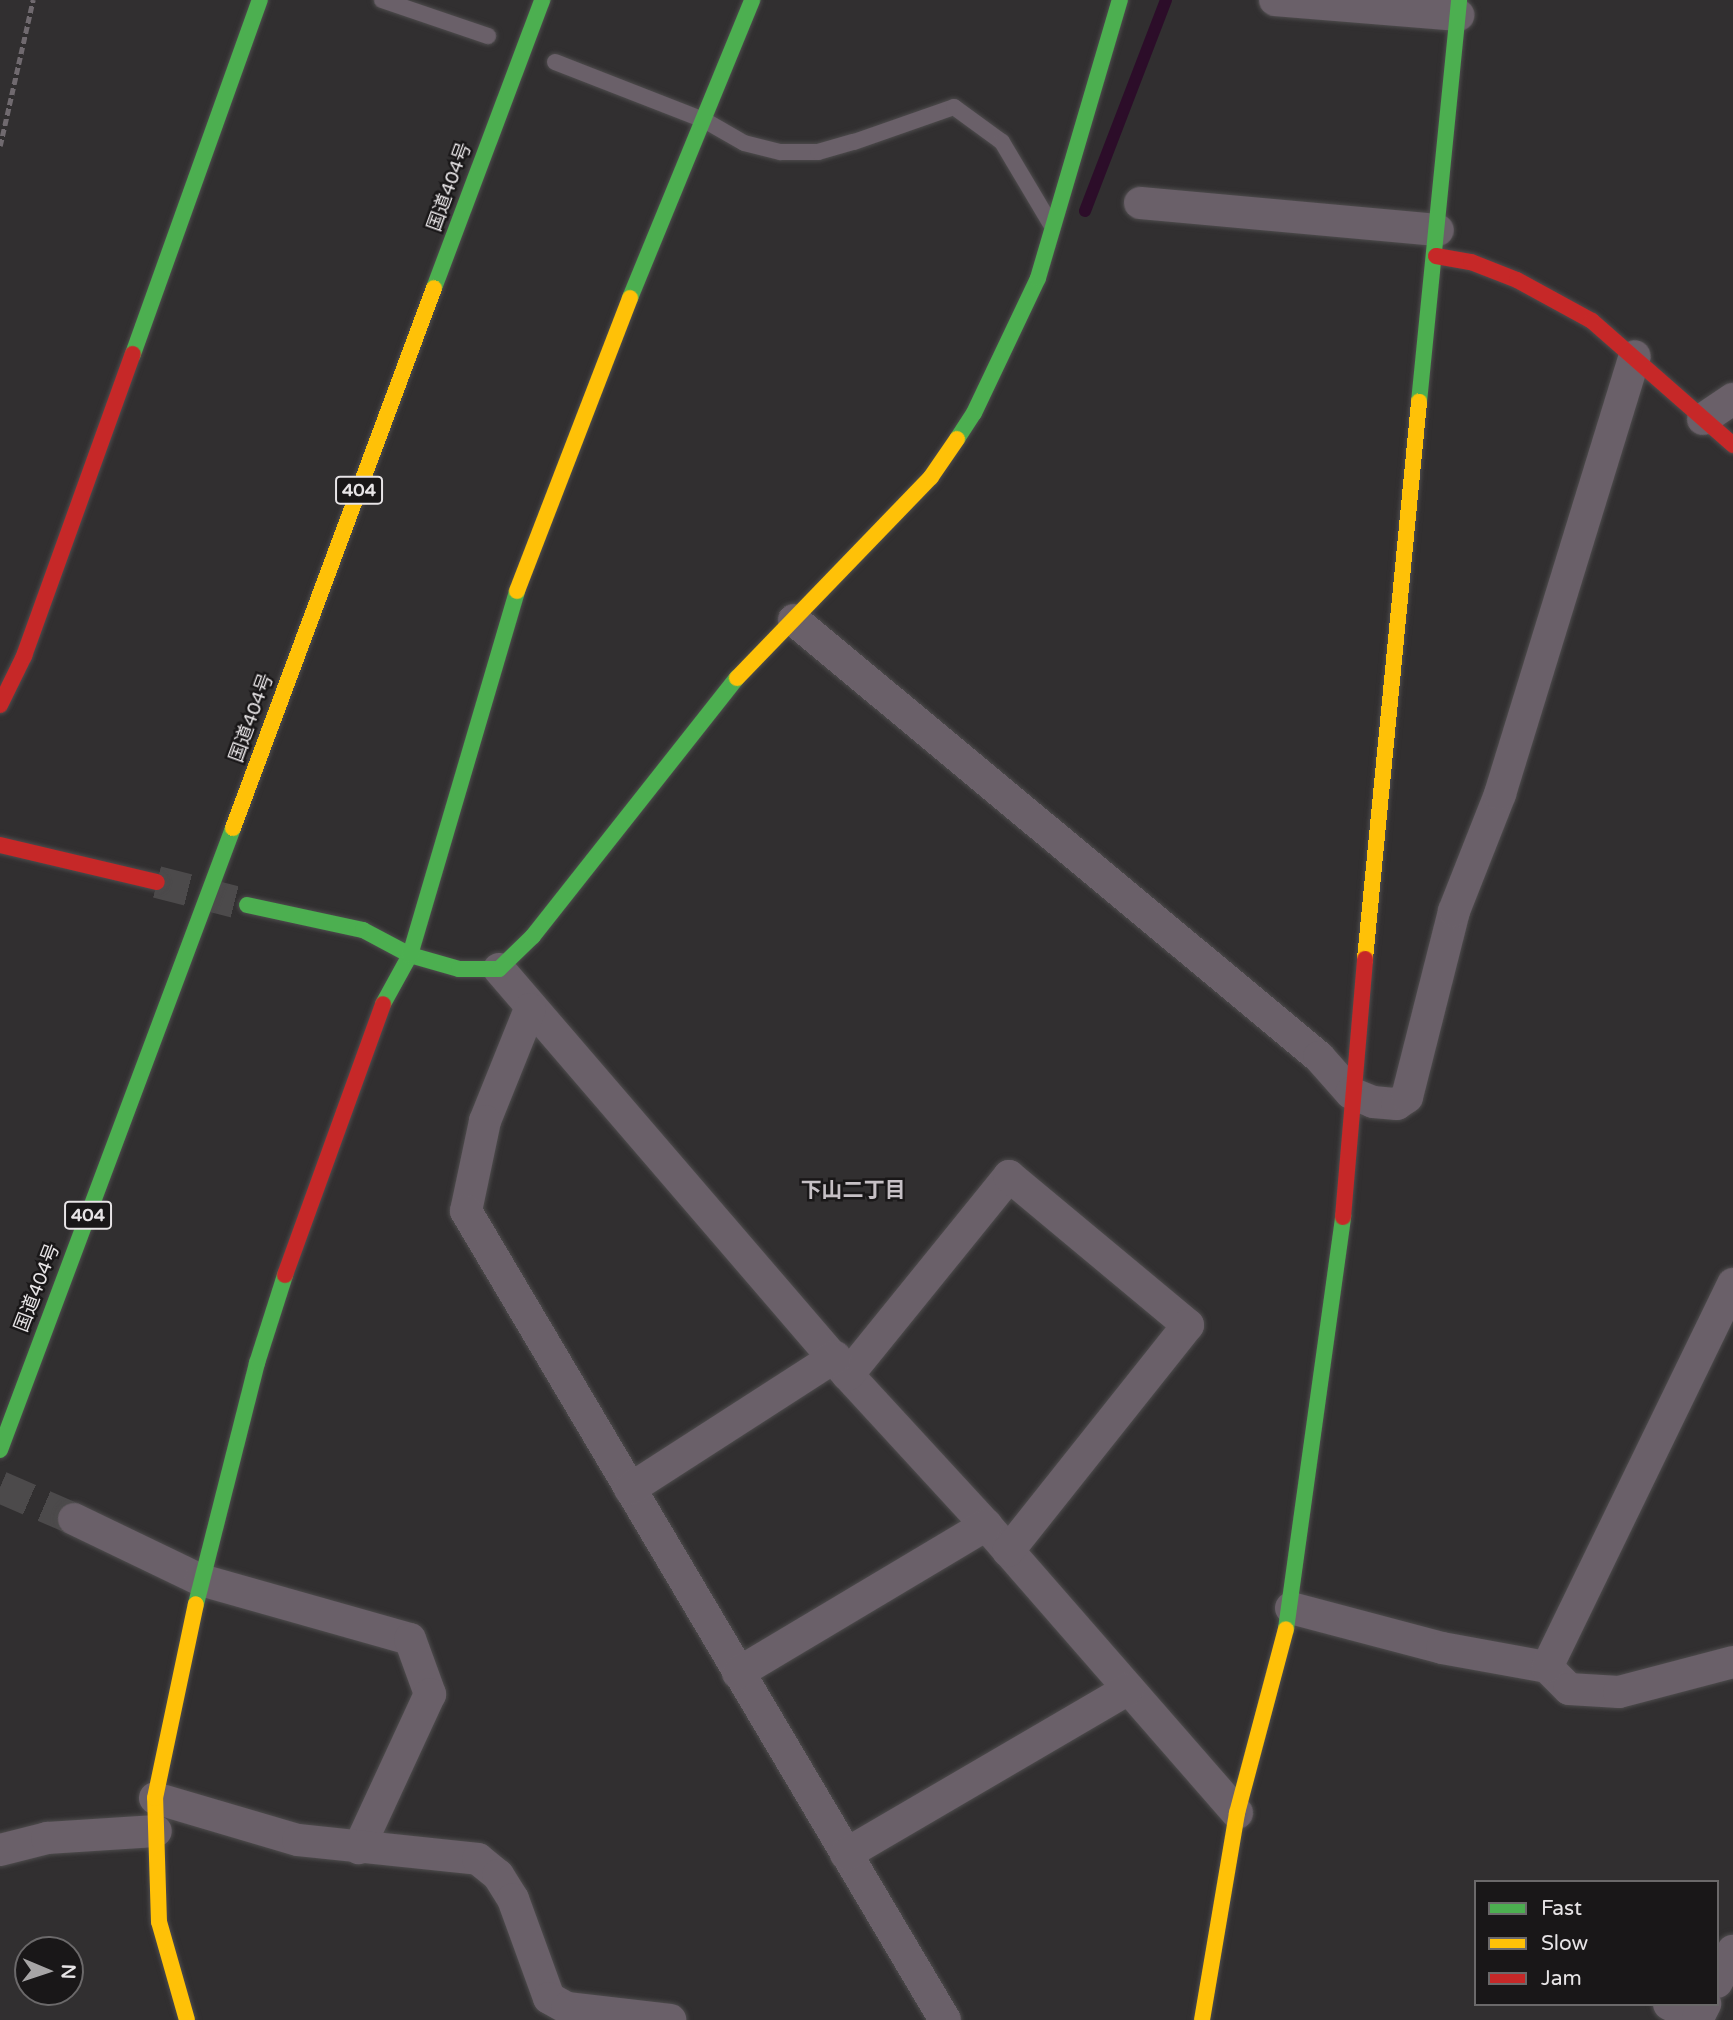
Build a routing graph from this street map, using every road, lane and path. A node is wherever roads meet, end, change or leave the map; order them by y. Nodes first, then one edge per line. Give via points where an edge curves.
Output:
1 (33, 0) edge
2 (260, 0) edge
3 (382, 0) edge
4 (542, 0) edge
5 (752, 0) edge
6 (1119, 0) edge
7 (1275, 0) edge
8 (1459, 8) edge
9 (488, 36) dead end
10 (555, 62) dead end
11 (704, 120) junction
12 (0, 146) edge
13 (1140, 203) dead end
14 (1053, 228) junction
15 (1437, 243) junction
16 (1635, 356) junction
17 (1733, 399) edge
18 (1703, 419) junction
19 (1733, 445) edge
20 (794, 620) junction
21 (0, 705) edge
22 (0, 845) edge
23 (158, 882) tunnel mouth
24 (247, 905) tunnel mouth
25 (410, 955) junction
26 (499, 968) junction
27 (530, 1009) junction
28 (1351, 1093) junction
29 (1733, 1284) edge
30 (842, 1366) junction
31 (0, 1450) edge
32 (630, 1489) junction
33 (74, 1519) tunnel mouth
34 (986, 1525) junction
35 (1008, 1551) junction
36 (201, 1580) junction
37 (1291, 1608) junction
38 (1733, 1662) edge
39 (1547, 1667) junction
40 (738, 1673) junction
41 (1128, 1689) junction
42 (155, 1798) junction
43 (1237, 1813) junction
44 (156, 1831) junction
45 (359, 1848) junction
46 (0, 1850) edge
47 (846, 1854) junction
48 (1733, 1951) edge
49 (1719, 1978) edge
50 (1673, 2006) edge
51 (1704, 2006) edge
52 (187, 2020) edge
53 (667, 2020) edge
54 (945, 2020) edge
55 (1202, 2020) edge

1 - 12 path
2 - 21 main road via 24,656
3 - 9 lane
4 - 31 main road, 国道404号 / 404
5 - 11 main road
6 - 14 main road
7 - 8 street
8 - 15 main road
10 - 11 lane
11 - 14 lane via 744,143 781,152 818,152 954,107 1002,142
11 - 25 main road via 521,576
13 - 15 street
14 - 20 main road via 1013,338 974,413 931,477
15 - 16 main road via 1592,321
15 - 28 main road
16 - 18 main road
16 - 28 street via 1500,794 1454,911 1407,1097 1397,1104 1373,1102
17 - 18 street
18 - 19 main road
20 - 26 main road via 747,665 533,936
20 - 28 street via 1319,1057
22 - 23 main road
24 - 25 main road via 363,930
25 - 26 main road via 459,969
25 - 36 main road via 387,992 307,1204 257,1363
26 - 27 street
27 - 30 street
27 - 32 street via 485,1121 467,1211
28 - 37 main road via 1338,1271
29 - 39 street
30 - 32 street
30 - 34 street
30 - 35 street via 1009,1176 1188,1325
32 - 40 street
33 - 36 street
34 - 35 street
34 - 40 street
35 - 41 street
36 - 42 main road
36 - 45 street via 410,1639 430,1694
37 - 39 street via 1442,1648
37 - 43 main road
38 - 39 street via 1619,1692 1569,1689
40 - 47 street
41 - 43 street
41 - 47 street
42 - 44 main road
42 - 45 street via 298,1840
43 - 55 main road
44 - 46 street via 47,1838
44 - 52 main road via 159,1922
45 - 53 street via 478,1859 498,1875 513,1899 550,1998 567,2008
47 - 54 street
48 - 49 street
50 - 51 street via 1698,2018

